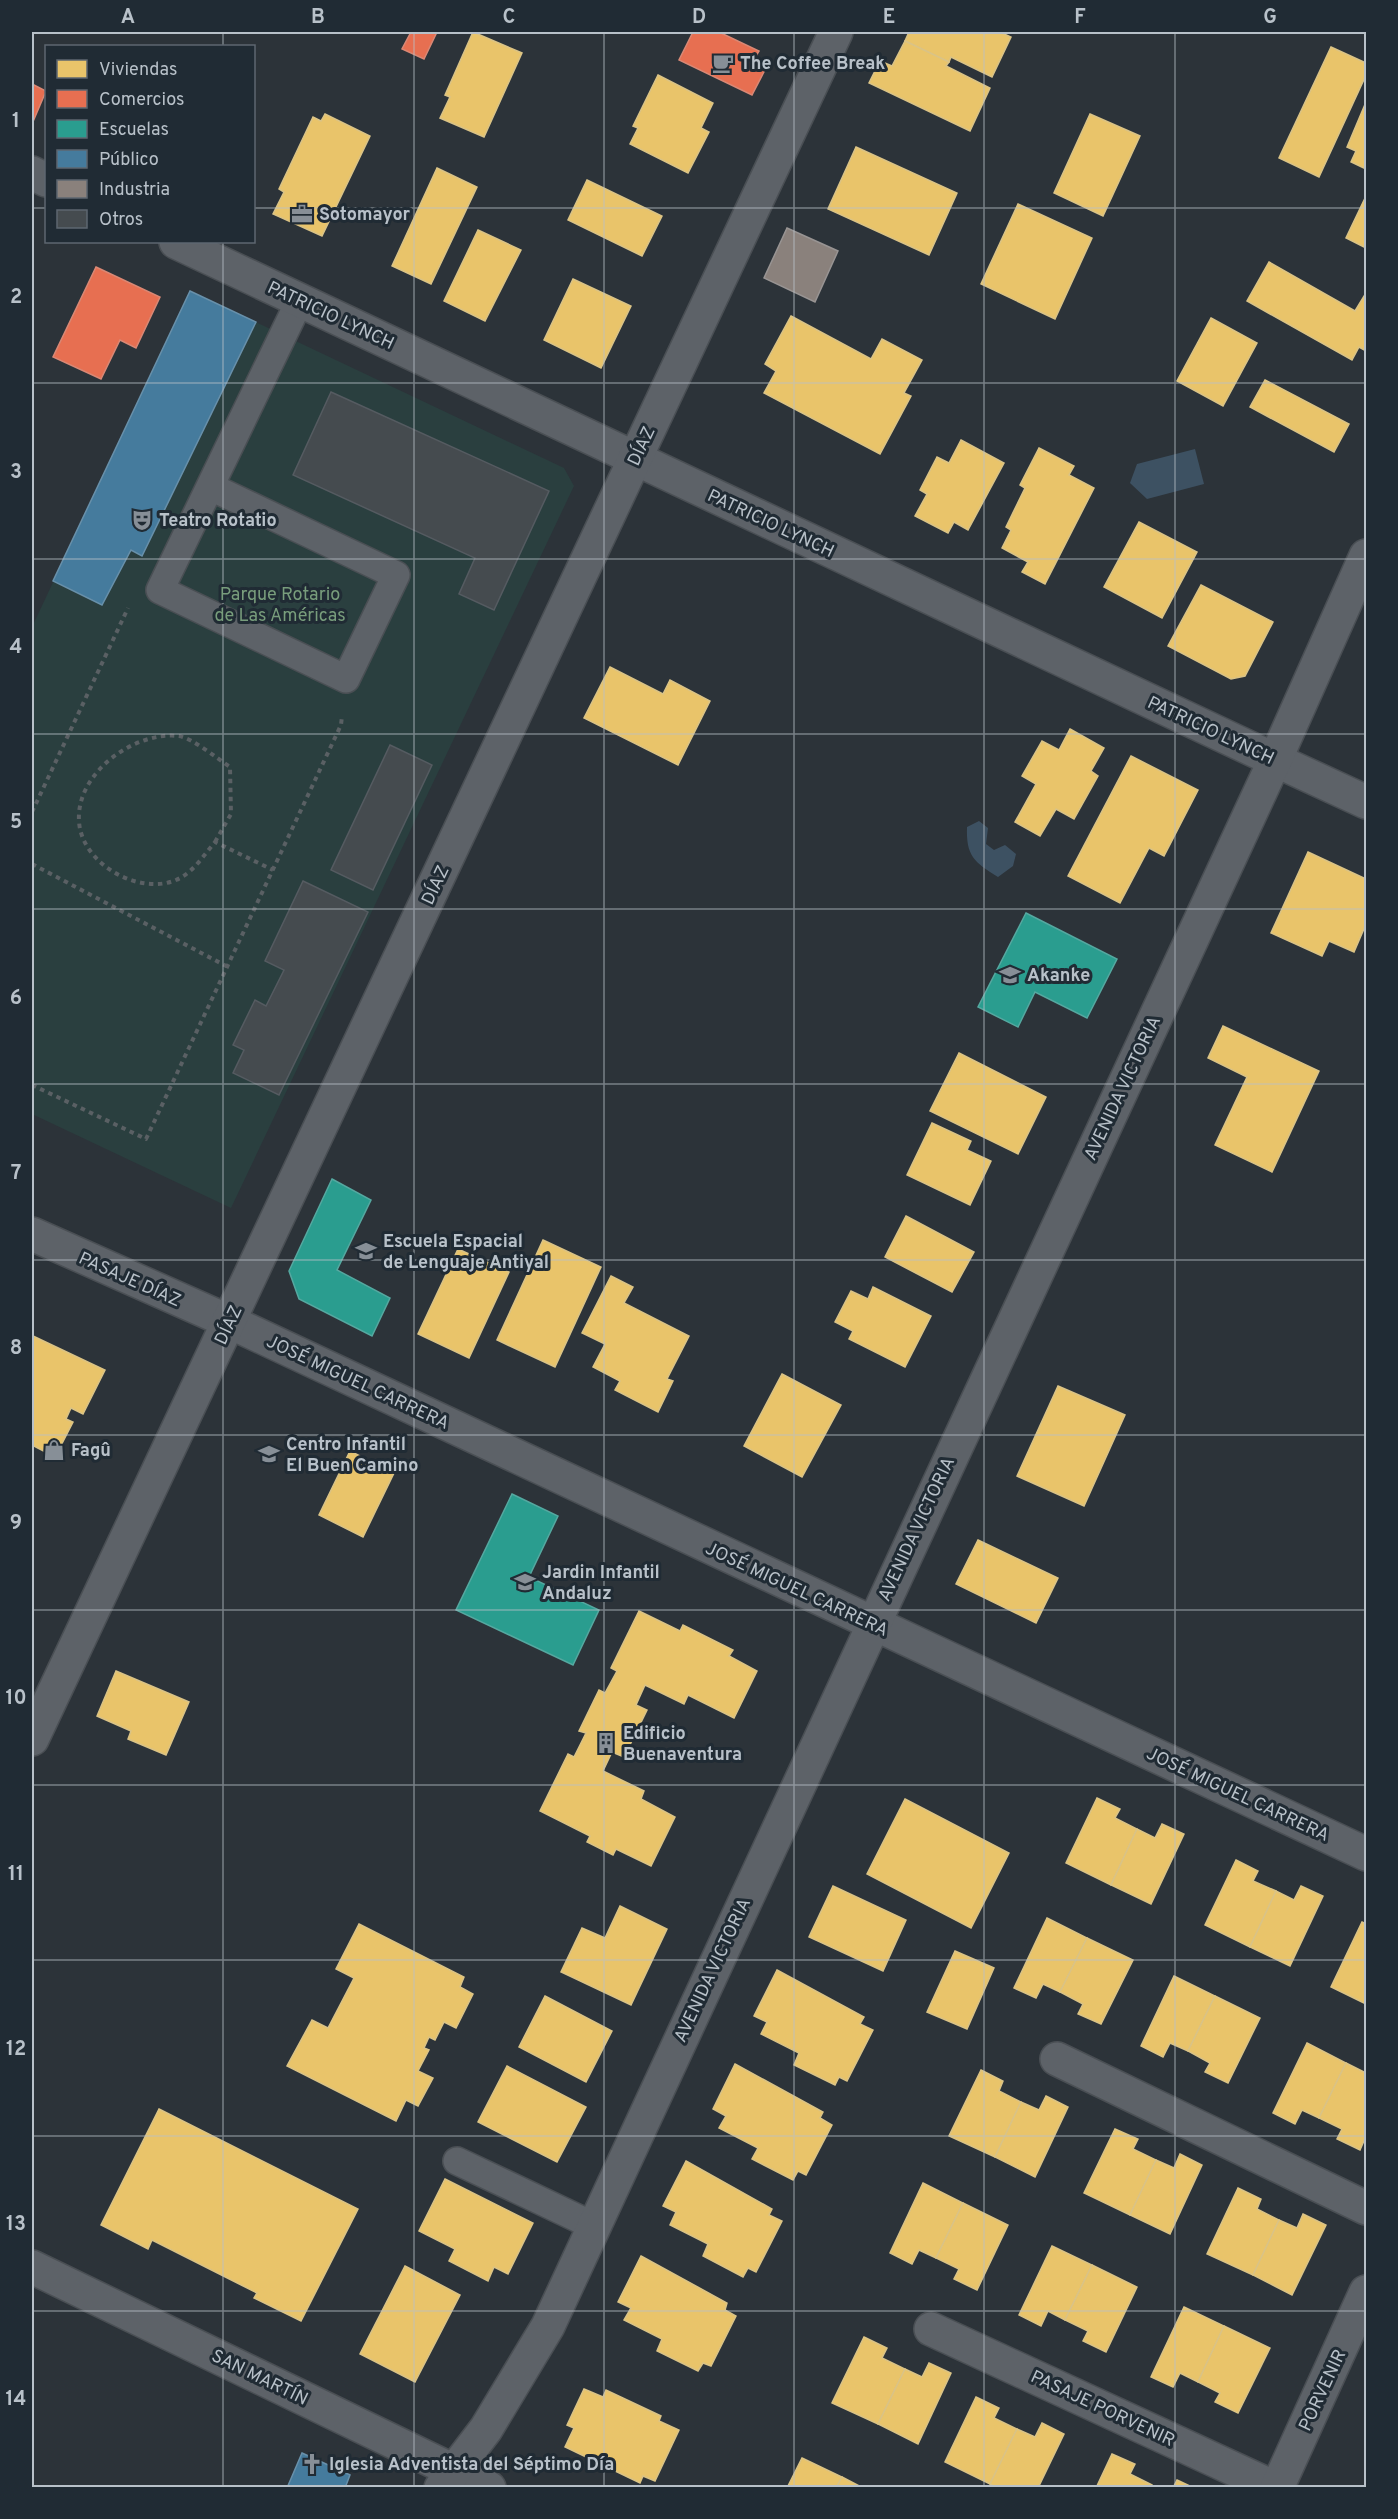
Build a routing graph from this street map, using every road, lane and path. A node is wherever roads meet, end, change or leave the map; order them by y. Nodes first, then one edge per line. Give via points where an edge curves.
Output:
1 (836, 32) edge
2 (178, 243) edge
3 (300, 300) junction
4 (635, 460) junction
5 (211, 487) junction
6 (1366, 556) edge
7 (160, 590) junction
8 (346, 679) junction
9 (1275, 760) junction
10 (1366, 802) edge
11 (32, 812) edge
12 (215, 842) junction
13 (32, 864) edge
14 (273, 870) junction
15 (228, 967) junction
16 (32, 1085) edge
17 (32, 1234) edge
18 (230, 1322) junction
19 (872, 1624) junction
20 (32, 1739) edge
21 (1366, 1854) edge
22 (1057, 2059) dead end
23 (457, 2161) dead end
24 (1366, 2208) edge
25 (594, 2226) junction
26 (32, 2266) edge
27 (1366, 2292) edge
28 (931, 2329) dead end
29 (448, 2479) edge
30 (489, 2487) edge
31 (1276, 2487) edge

1 - 4 street, DÍAZ
2 - 3 street, PATRICIO LYNCH
3 - 4 street, PATRICIO LYNCH
3 - 5 lane
4 - 9 street, PATRICIO LYNCH
4 - 18 street, DÍAZ
5 - 7 lane
5 - 8 lane via 396,575
6 - 9 street, AVENIDA VICTORIA
7 - 8 lane
7 - 11 path via 128,607
8 - 14 path via 341,725
9 - 10 street, PATRICIO LYNCH
9 - 19 street, AVENIDA VICTORIA
12 - 12 path via 193,869 175,880 146,884 128,879 104,865 86,845 79,821 84,792 104,765 128,746 157,736 182,736 230,767 231,814
12 - 14 path
13 - 15 path
14 - 15 path
15 - 16 path via 146,1139
17 - 18 street, PASAJE DÍAZ
18 - 19 street, JOSÉ MIGUEL CARRERA
18 - 20 street, DÍAZ
19 - 21 street, JOSÉ MIGUEL CARRERA
19 - 25 street, AVENIDA VICTORIA
22 - 24 street
23 - 25 lane
25 - 29 street, AVENIDA VICTORIA via 548,2326 486,2429
26 - 29 street, SAN MARTÍN
27 - 31 street, PORVENIR
28 - 31 street, PASAJE PORVENIR
29 - 30 street, SAN MARTÍN

